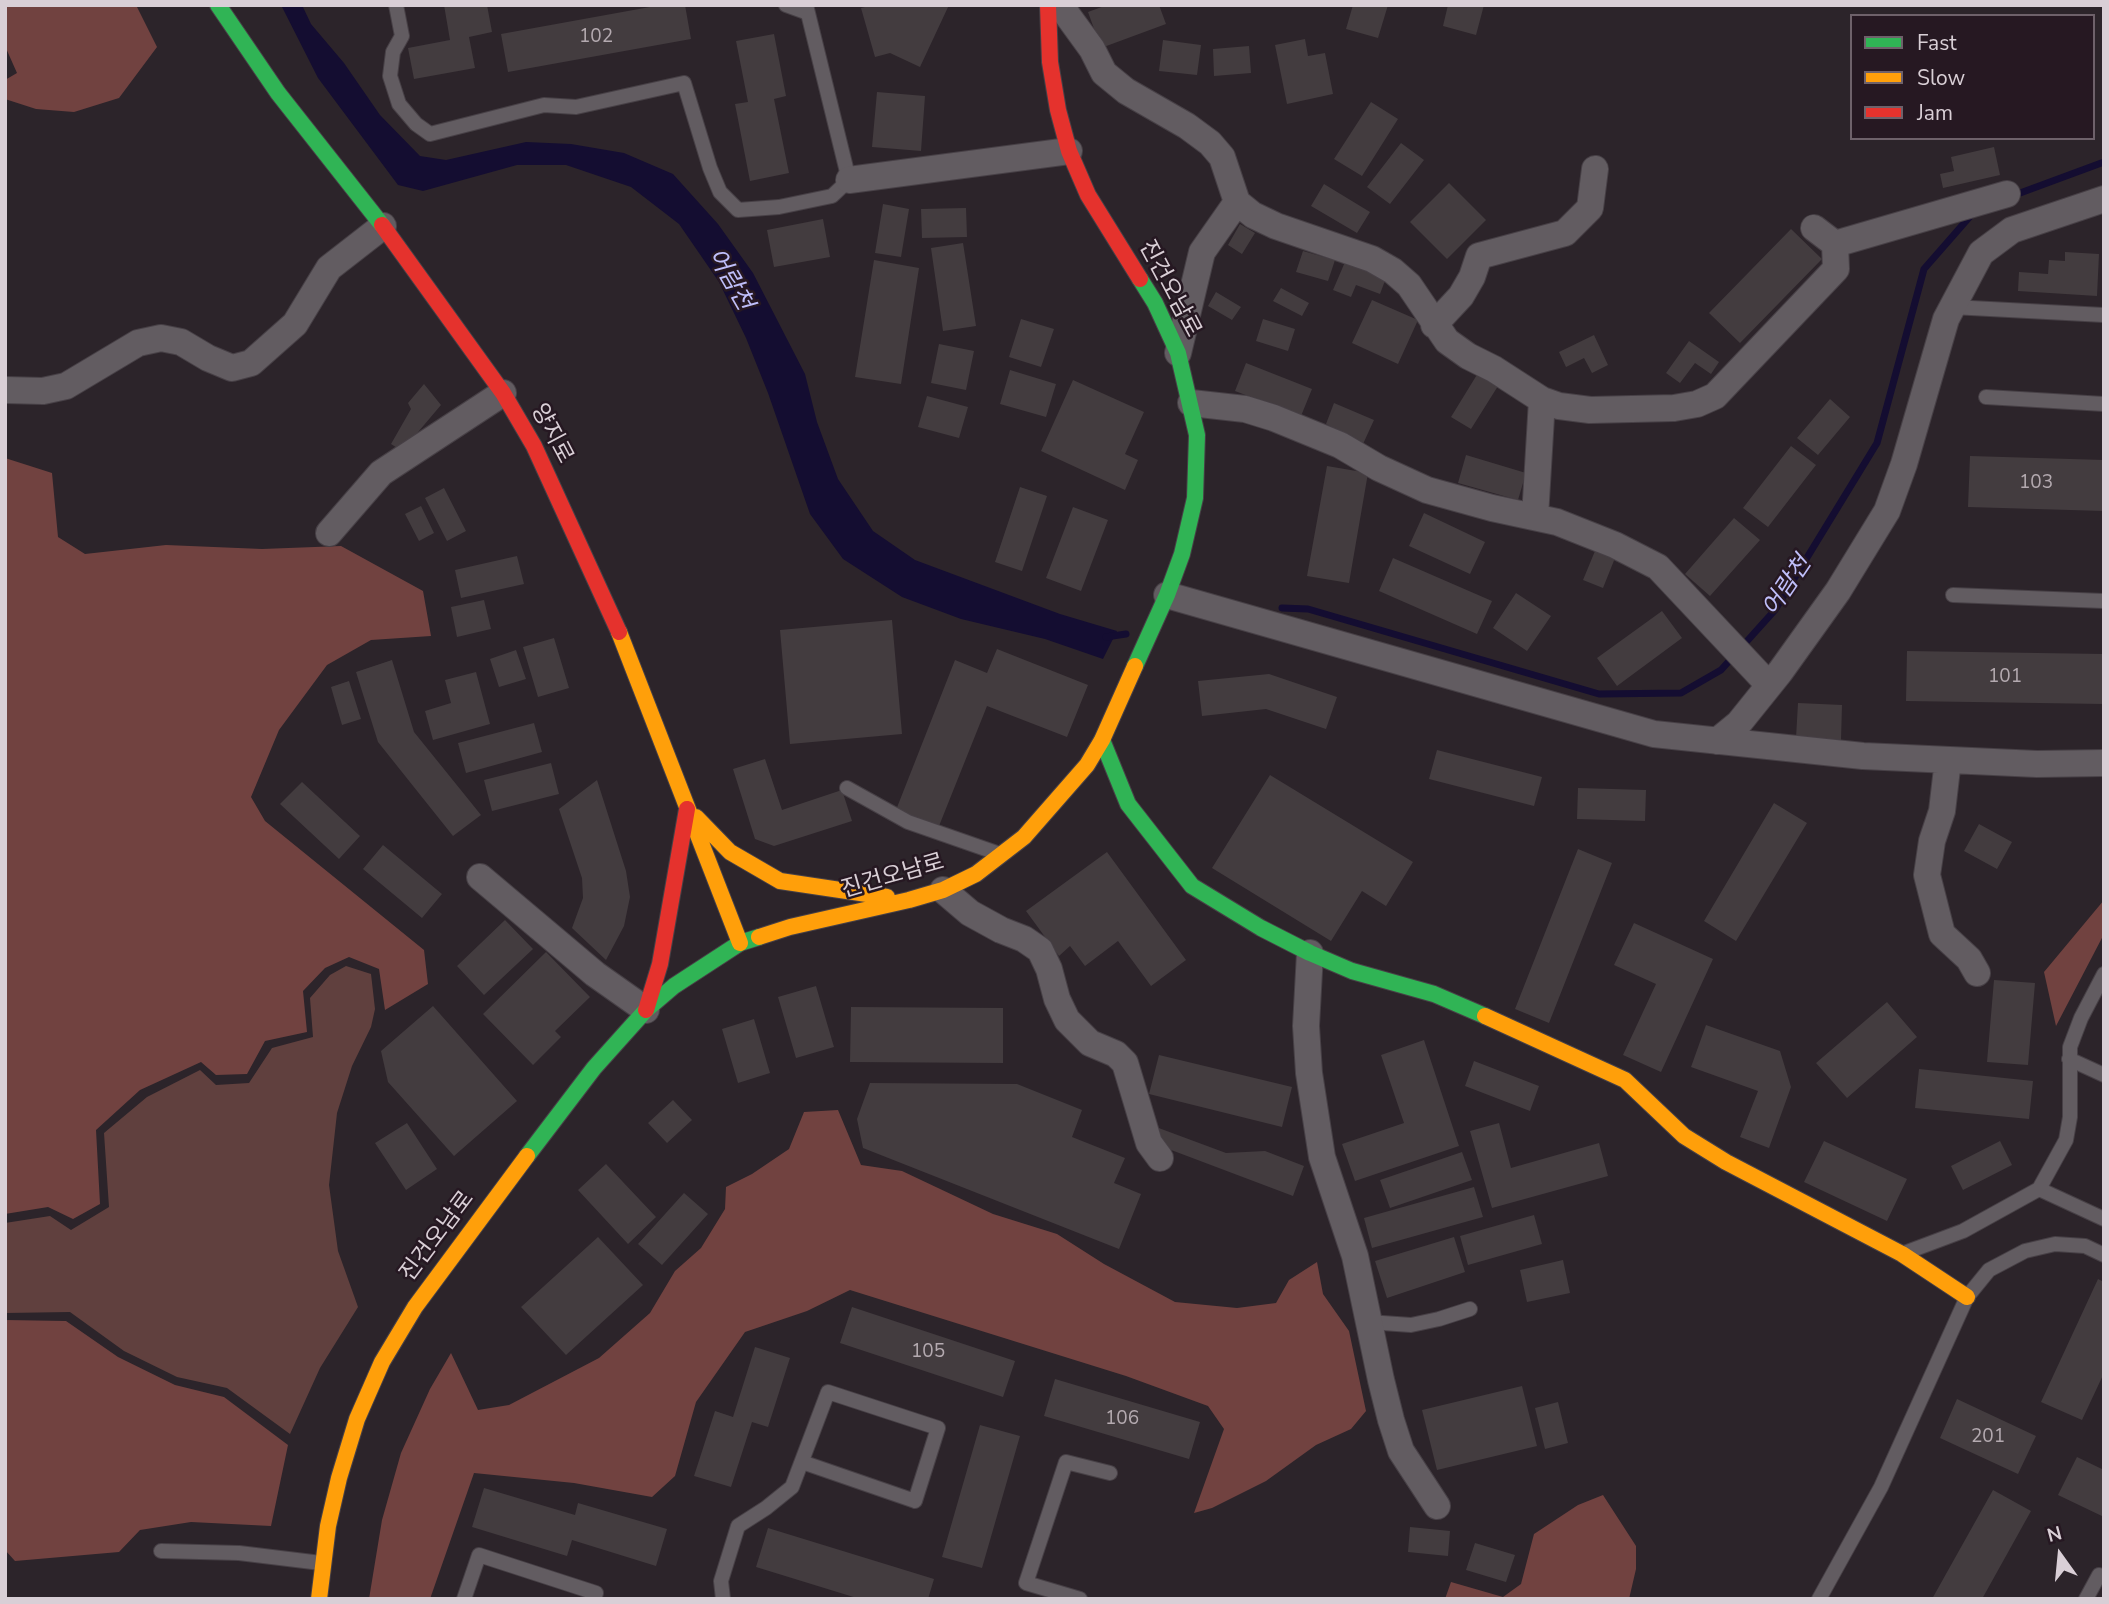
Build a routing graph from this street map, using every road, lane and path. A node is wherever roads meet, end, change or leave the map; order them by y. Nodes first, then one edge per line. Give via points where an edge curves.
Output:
1 (218, 5) edge
2 (396, 5) edge
3 (786, 5) edge
4 (1048, 5) edge
5 (1060, 5) edge
6 (807, 9) edge
7 (1069, 151) junction
8 (1595, 169) dead end
9 (849, 180) junction
10 (2007, 194) dead end
11 (2104, 199) edge
12 (1237, 202) junction
13 (383, 226) junction
14 (1814, 228) dead end
15 (1835, 244) junction
16 (1952, 307) junction
17 (2104, 314) edge
18 (1434, 325) junction
19 (1178, 353) junction
20 (5, 390) edge
21 (503, 393) junction
22 (1986, 397) dead end
23 (1542, 400) junction
24 (1191, 403) junction
25 (2104, 404) edge
26 (1535, 517) junction
27 (329, 533) dead end
28 (1167, 595) junction
29 (1954, 595) dead end
30 (2104, 601) edge
31 (1769, 685) junction
32 (1102, 740) junction
33 (1717, 741) junction
34 (1948, 760) junction
35 (2104, 763) edge
36 (847, 788) dead end
37 (687, 808) junction
38 (1002, 854) junction
39 (480, 877) dead end
40 (943, 890) junction
41 (909, 900) junction
42 (740, 943) junction
43 (1310, 953) junction
44 (1977, 973) dead end
45 (2104, 974) edge
46 (646, 1010) junction
47 (2069, 1059) junction
48 (2104, 1075) edge
49 (1160, 1158) dead end
50 (2039, 1189) junction
51 (2104, 1219) edge
52 (1902, 1254) junction
53 (2104, 1255) edge
54 (1967, 1297) junction
55 (1470, 1309) dead end
56 (1368, 1322) junction
57 (802, 1462) dead end
58 (1110, 1473) dead end
59 (1437, 1506) dead end
60 (161, 1551) dead end
61 (323, 1563) junction
62 (2099, 1575) dead end
63 (319, 1599) edge
64 (464, 1599) edge
65 (594, 1599) edge
66 (723, 1599) edge
67 (1080, 1599) edge
68 (1819, 1599) edge
69 (2086, 1599) edge

1 - 13 street, 양지로 via 278,93
2 - 9 lane via 402,36 393,52 390,76 399,104 430,134 544,105 576,107 684,83 720,192 738,210 832,196
3 - 6 lane
4 - 7 street, 진건오남로 via 1050,62
5 - 12 street via 1104,73 1210,143 1222,157
6 - 9 lane
7 - 9 street
7 - 19 street, 진건오남로 via 1088,195 1155,303
8 - 18 street via 1590,208 1565,233 1479,256 1461,296
10 - 15 street
11 - 16 street via 2012,230 1981,253
12 - 18 street via 1276,226 1393,271 1409,285
12 - 19 street via 1202,252
13 - 20 street via 329,268 295,324 251,363 232,368 181,342 160,338 138,343 65,386 43,391
13 - 21 street, 양지로
14 - 15 street
15 - 23 street via 1836,269 1716,396 1674,408 1609,410
16 - 17 lane
16 - 31 street via 1887,511 1838,590
18 - 23 street via 1468,356
19 - 24 street, 진건오남로
21 - 27 street via 381,473
21 - 37 street, 양지로 via 539,457 611,610
22 - 25 lane
23 - 26 street
24 - 26 street via 1245,409 1274,418 1340,445 1427,490
24 - 28 street, 진건오남로 via 1197,435 1195,498
26 - 31 street via 1615,545 1658,568
28 - 32 street, 진건오남로
28 - 33 street via 1654,734
29 - 30 lane
31 - 33 street via 1739,723
32 - 38 street, 진건오남로 via 1050,808
32 - 43 street via 1128,804 1192,887
33 - 34 street
34 - 35 street
34 - 44 street via 1927,875 1942,934
36 - 38 lane via 908,822
37 - 41 street via 730,852 780,881
37 - 42 street, 양지로
37 - 46 street via 660,964
38 - 40 street, 진건오남로 via 976,874
39 - 46 street via 595,974
40 - 41 street, 진건오남로
40 - 49 street via 970,913 1040,950 1067,1020 1090,1043 1125,1063 1149,1143
41 - 42 street, 진건오남로
42 - 46 street, 진건오남로
43 - 52 street via 1352,971 1434,994 1625,1080 1684,1136
43 - 56 street via 1307,1026 1316,1123 1322,1157 1355,1256
45 - 47 lane via 2081,1018
46 - 61 street, 진건오남로 via 594,1068 408,1318 382,1362 357,1419 339,1478
47 - 48 lane
47 - 50 lane via 2066,1140
50 - 51 lane
50 - 52 lane via 1963,1231
52 - 54 street
53 - 54 lane via 2085,1246 2055,1244 2025,1251 1989,1270
54 - 68 lane via 1881,1487
55 - 56 lane via 1411,1325
56 - 59 street via 1401,1451
57 - 66 lane via 915,1501 937,1428 828,1392 792,1486 738,1526 721,1581
58 - 67 lane via 1066,1462 1026,1583
60 - 61 lane via 239,1553
61 - 63 street, 진건오남로
62 - 69 lane
64 - 65 lane via 480,1555 596,1593

